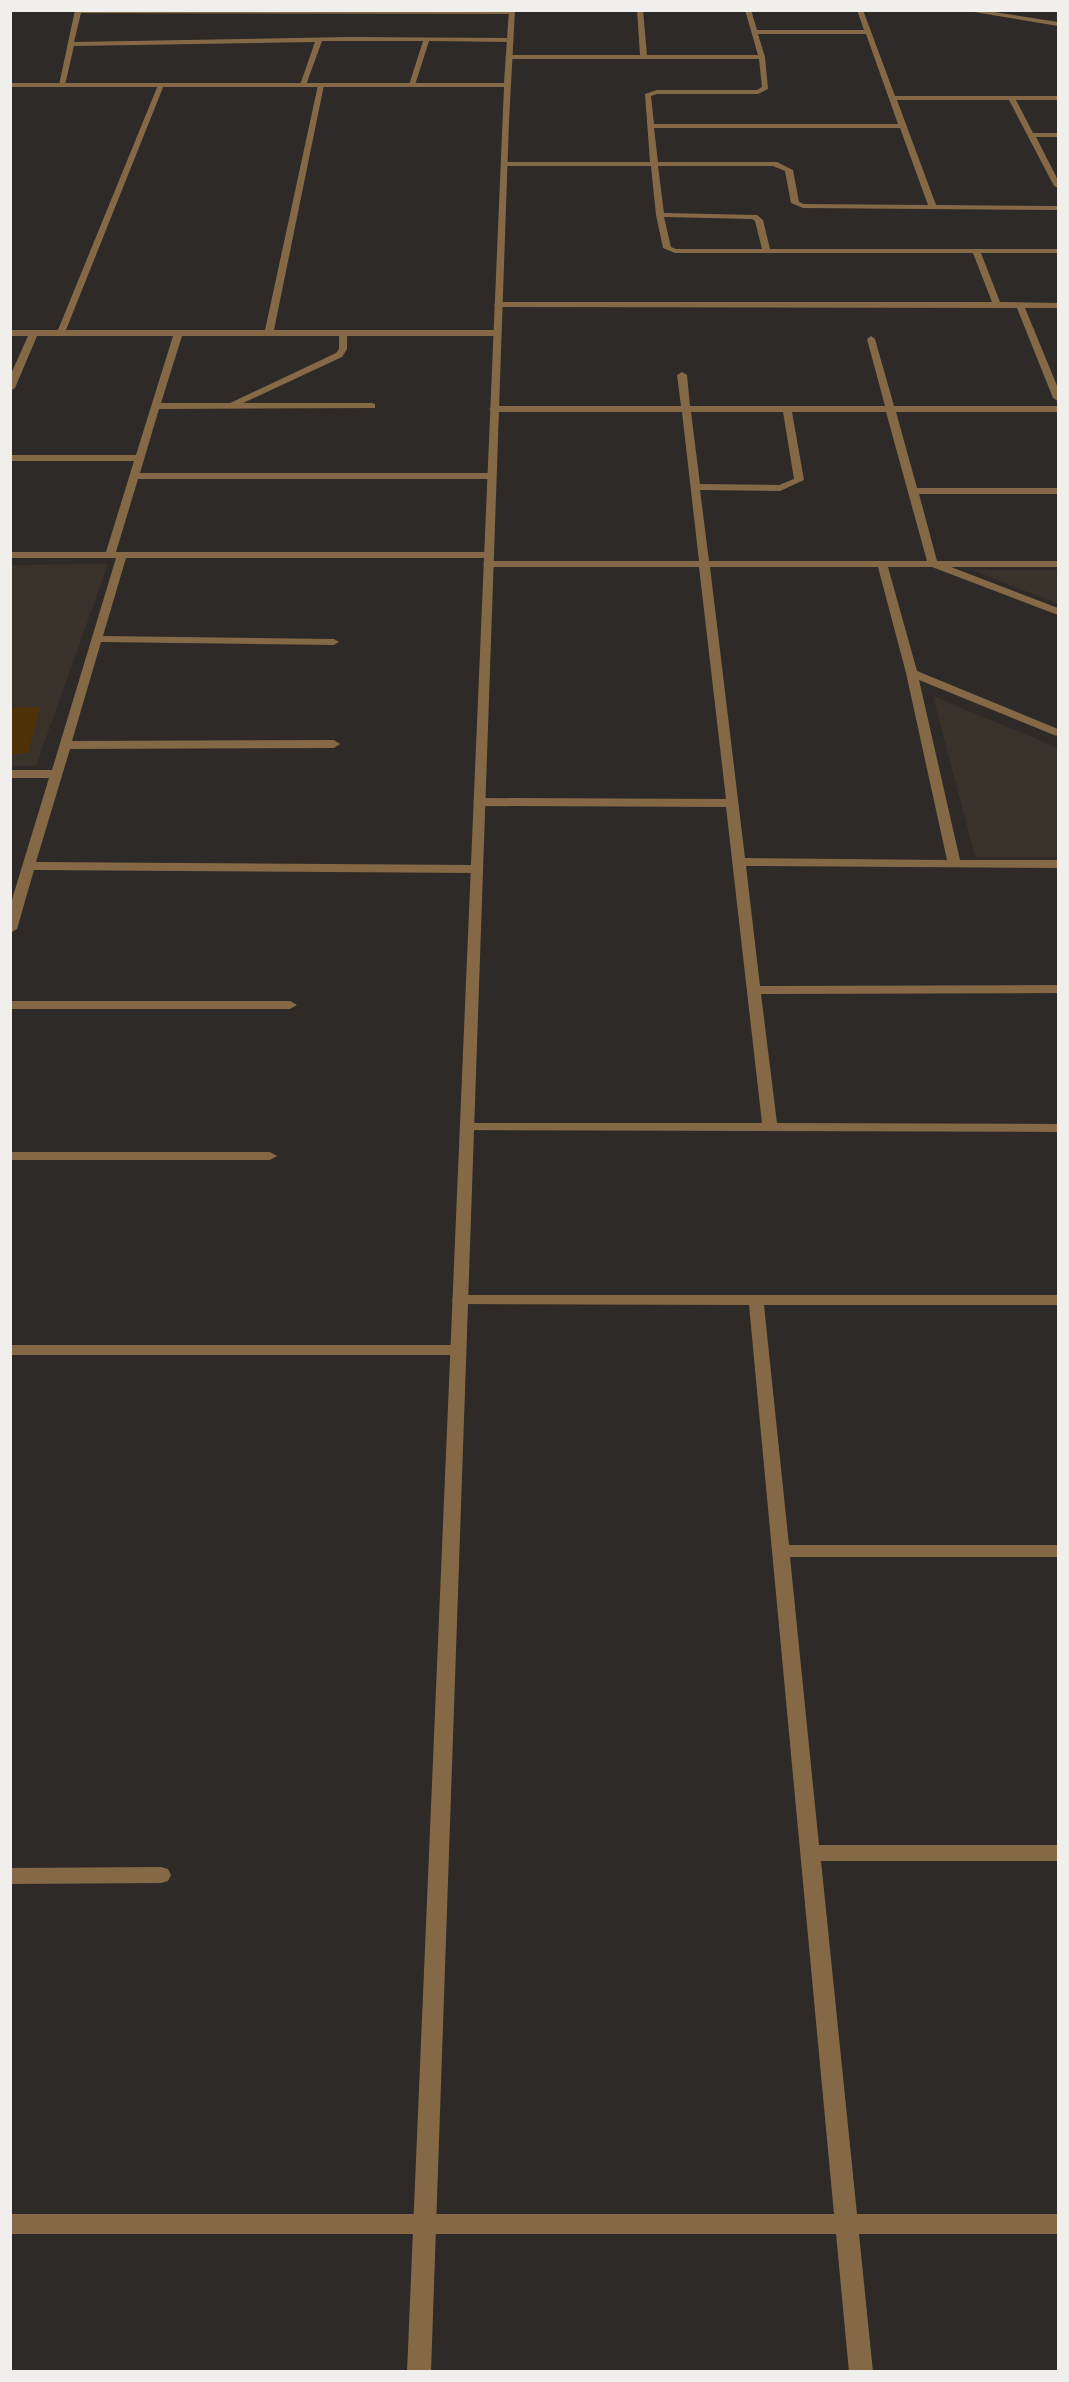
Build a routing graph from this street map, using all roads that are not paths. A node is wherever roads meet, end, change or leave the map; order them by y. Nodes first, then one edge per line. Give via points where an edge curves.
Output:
1 (640, 10) edge
2 (748, 10) edge
3 (860, 10) edge
4 (965, 10) edge
5 (78, 11) edge
6 (350, 11) edge
7 (512, 11) edge
8 (350, 21) dead end
9 (1059, 24) edge
10 (350, 30) dead end
11 (756, 32) junction
12 (868, 32) junction
13 (349, 39) junction
14 (427, 39) junction
15 (319, 40) junction
16 (510, 40) junction
17 (72, 44) junction
18 (508, 57) junction
19 (644, 57) junction
20 (762, 57) junction
21 (10, 85) edge
22 (62, 85) junction
23 (161, 85) junction
24 (303, 85) junction
25 (321, 85) junction
26 (412, 85) junction
27 (507, 85) junction
28 (892, 98) junction
29 (1011, 98) junction
30 (1059, 98) edge
31 (651, 126) junction
32 (903, 126) junction
33 (1031, 135) junction
34 (1059, 135) edge
35 (504, 164) junction
36 (655, 164) junction
37 (1057, 181) edge
38 (933, 208) junction
39 (1059, 208) edge
40 (660, 215) junction
41 (767, 251) junction
42 (976, 251) junction
43 (1059, 251) edge
44 (498, 305) junction
45 (997, 305) junction
46 (1020, 305) junction
47 (1059, 305) edge
48 (10, 333) edge
49 (34, 333) junction
50 (60, 333) junction
51 (178, 333) junction
52 (269, 333) junction
53 (344, 333) junction
54 (497, 333) junction
55 (872, 339) dead end
56 (682, 375) dead end
57 (10, 388) edge
58 (1059, 398) edge
59 (156, 406) junction
60 (229, 406) junction
61 (372, 406) dead end
62 (687, 409) junction
63 (787, 409) junction
64 (891, 409) junction
65 (1059, 409) edge
66 (494, 410) junction
67 (10, 458) edge
68 (140, 458) junction
69 (135, 476) junction
70 (492, 476) junction
71 (696, 487) junction
72 (913, 491) junction
73 (1059, 491) edge
74 (10, 555) edge
75 (116, 555) junction
76 (488, 560) junction
77 (704, 564) junction
78 (882, 564) junction
79 (933, 564) junction
80 (1059, 564) edge
81 (1059, 612) edge
82 (97, 639) junction
83 (334, 642) dead end
84 (912, 673) junction
85 (1059, 733) edge
86 (334, 744) dead end
87 (65, 745) junction
88 (10, 774) edge
89 (57, 774) junction
90 (479, 802) junction
91 (732, 802) junction
92 (739, 862) junction
93 (954, 863) junction
94 (1059, 864) edge
95 (29, 866) junction
96 (477, 869) junction
97 (10, 929) edge
98 (1059, 989) edge
99 (754, 990) junction
100 (10, 1005) edge
101 (290, 1005) dead end
102 (467, 1127) junction
103 (770, 1128) junction
104 (1059, 1128) edge
105 (10, 1156) edge
106 (270, 1156) dead end
107 (460, 1300) junction
108 (756, 1300) junction
109 (1059, 1300) edge
110 (10, 1350) edge
111 (458, 1350) junction
112 (780, 1551) junction
113 (1059, 1551) edge
114 (810, 1853) junction
115 (1059, 1853) edge
116 (161, 1875) dead end
117 (10, 1876) edge
118 (10, 2224) edge
119 (424, 2224) junction
120 (847, 2224) junction
121 (1059, 2224) edge
122 (419, 2372) edge
123 (861, 2372) edge

1 - 19 street
2 - 11 street
3 - 12 street
4 - 9 street
5 - 6 street
5 - 17 street
6 - 7 street
6 - 8 street
7 - 16 street
10 - 13 street
11 - 12 street
11 - 20 street
12 - 28 street
13 - 14 street
13 - 15 street
14 - 16 street
14 - 26 street
15 - 17 street
15 - 24 street
16 - 18 street
17 - 22 street
18 - 19 street
18 - 27 street
19 - 20 street
20 - 31 street via 766,88 758,92 647,95
21 - 22 street
22 - 23 street
23 - 24 street
23 - 50 street
24 - 25 street
25 - 26 street
25 - 52 street
26 - 27 street
27 - 35 street
28 - 29 street
28 - 32 street
29 - 30 street
29 - 33 street
31 - 32 street
31 - 36 street
32 - 38 street
33 - 34 street
33 - 37 street
35 - 36 street
35 - 44 street
36 - 38 street via 774,164 789,170 795,203 802,206
36 - 40 street
38 - 39 street
40 - 41 street via 754,217 759,220
40 - 41 street via 670,250
41 - 42 street
42 - 43 street
42 - 45 street
44 - 45 street
44 - 54 street
45 - 46 street
46 - 47 street
46 - 58 street
48 - 49 street
49 - 50 street
49 - 57 street
50 - 51 street
51 - 52 street
51 - 59 street
52 - 53 street
53 - 54 street
53 - 60 street via 344,349 339,355
54 - 66 street
55 - 64 street
56 - 62 street
59 - 60 street
59 - 68 street
60 - 61 street
62 - 63 street
62 - 66 street
62 - 71 street
63 - 64 street
63 - 71 street via 799,480 780,488
64 - 65 street
64 - 72 street
66 - 70 street
67 - 68 street
68 - 69 street
69 - 70 street
69 - 75 street
70 - 76 street
71 - 77 street
72 - 73 street
72 - 79 street
74 - 75 street
75 - 76 street
75 - 82 street
76 - 77 street
76 - 90 street
77 - 78 street
77 - 91 street
78 - 79 street
78 - 84 street
79 - 80 street
79 - 81 street
82 - 83 street
82 - 87 street
84 - 85 street
84 - 93 street
86 - 87 street
87 - 89 street
88 - 89 street
89 - 95 street
90 - 91 street
90 - 96 street
91 - 92 street
92 - 93 street
92 - 99 street
93 - 94 street
95 - 96 street
95 - 97 street
96 - 102 street
98 - 99 street
99 - 103 street
100 - 101 street
102 - 103 street
102 - 107 street
103 - 104 street
105 - 106 street
107 - 108 street
107 - 111 street
108 - 109 street
108 - 112 street
110 - 111 street
111 - 119 street
112 - 113 street
112 - 114 street
114 - 115 street
114 - 120 street
116 - 117 street
118 - 119 street
119 - 120 street
119 - 122 street
120 - 121 street
120 - 123 street

